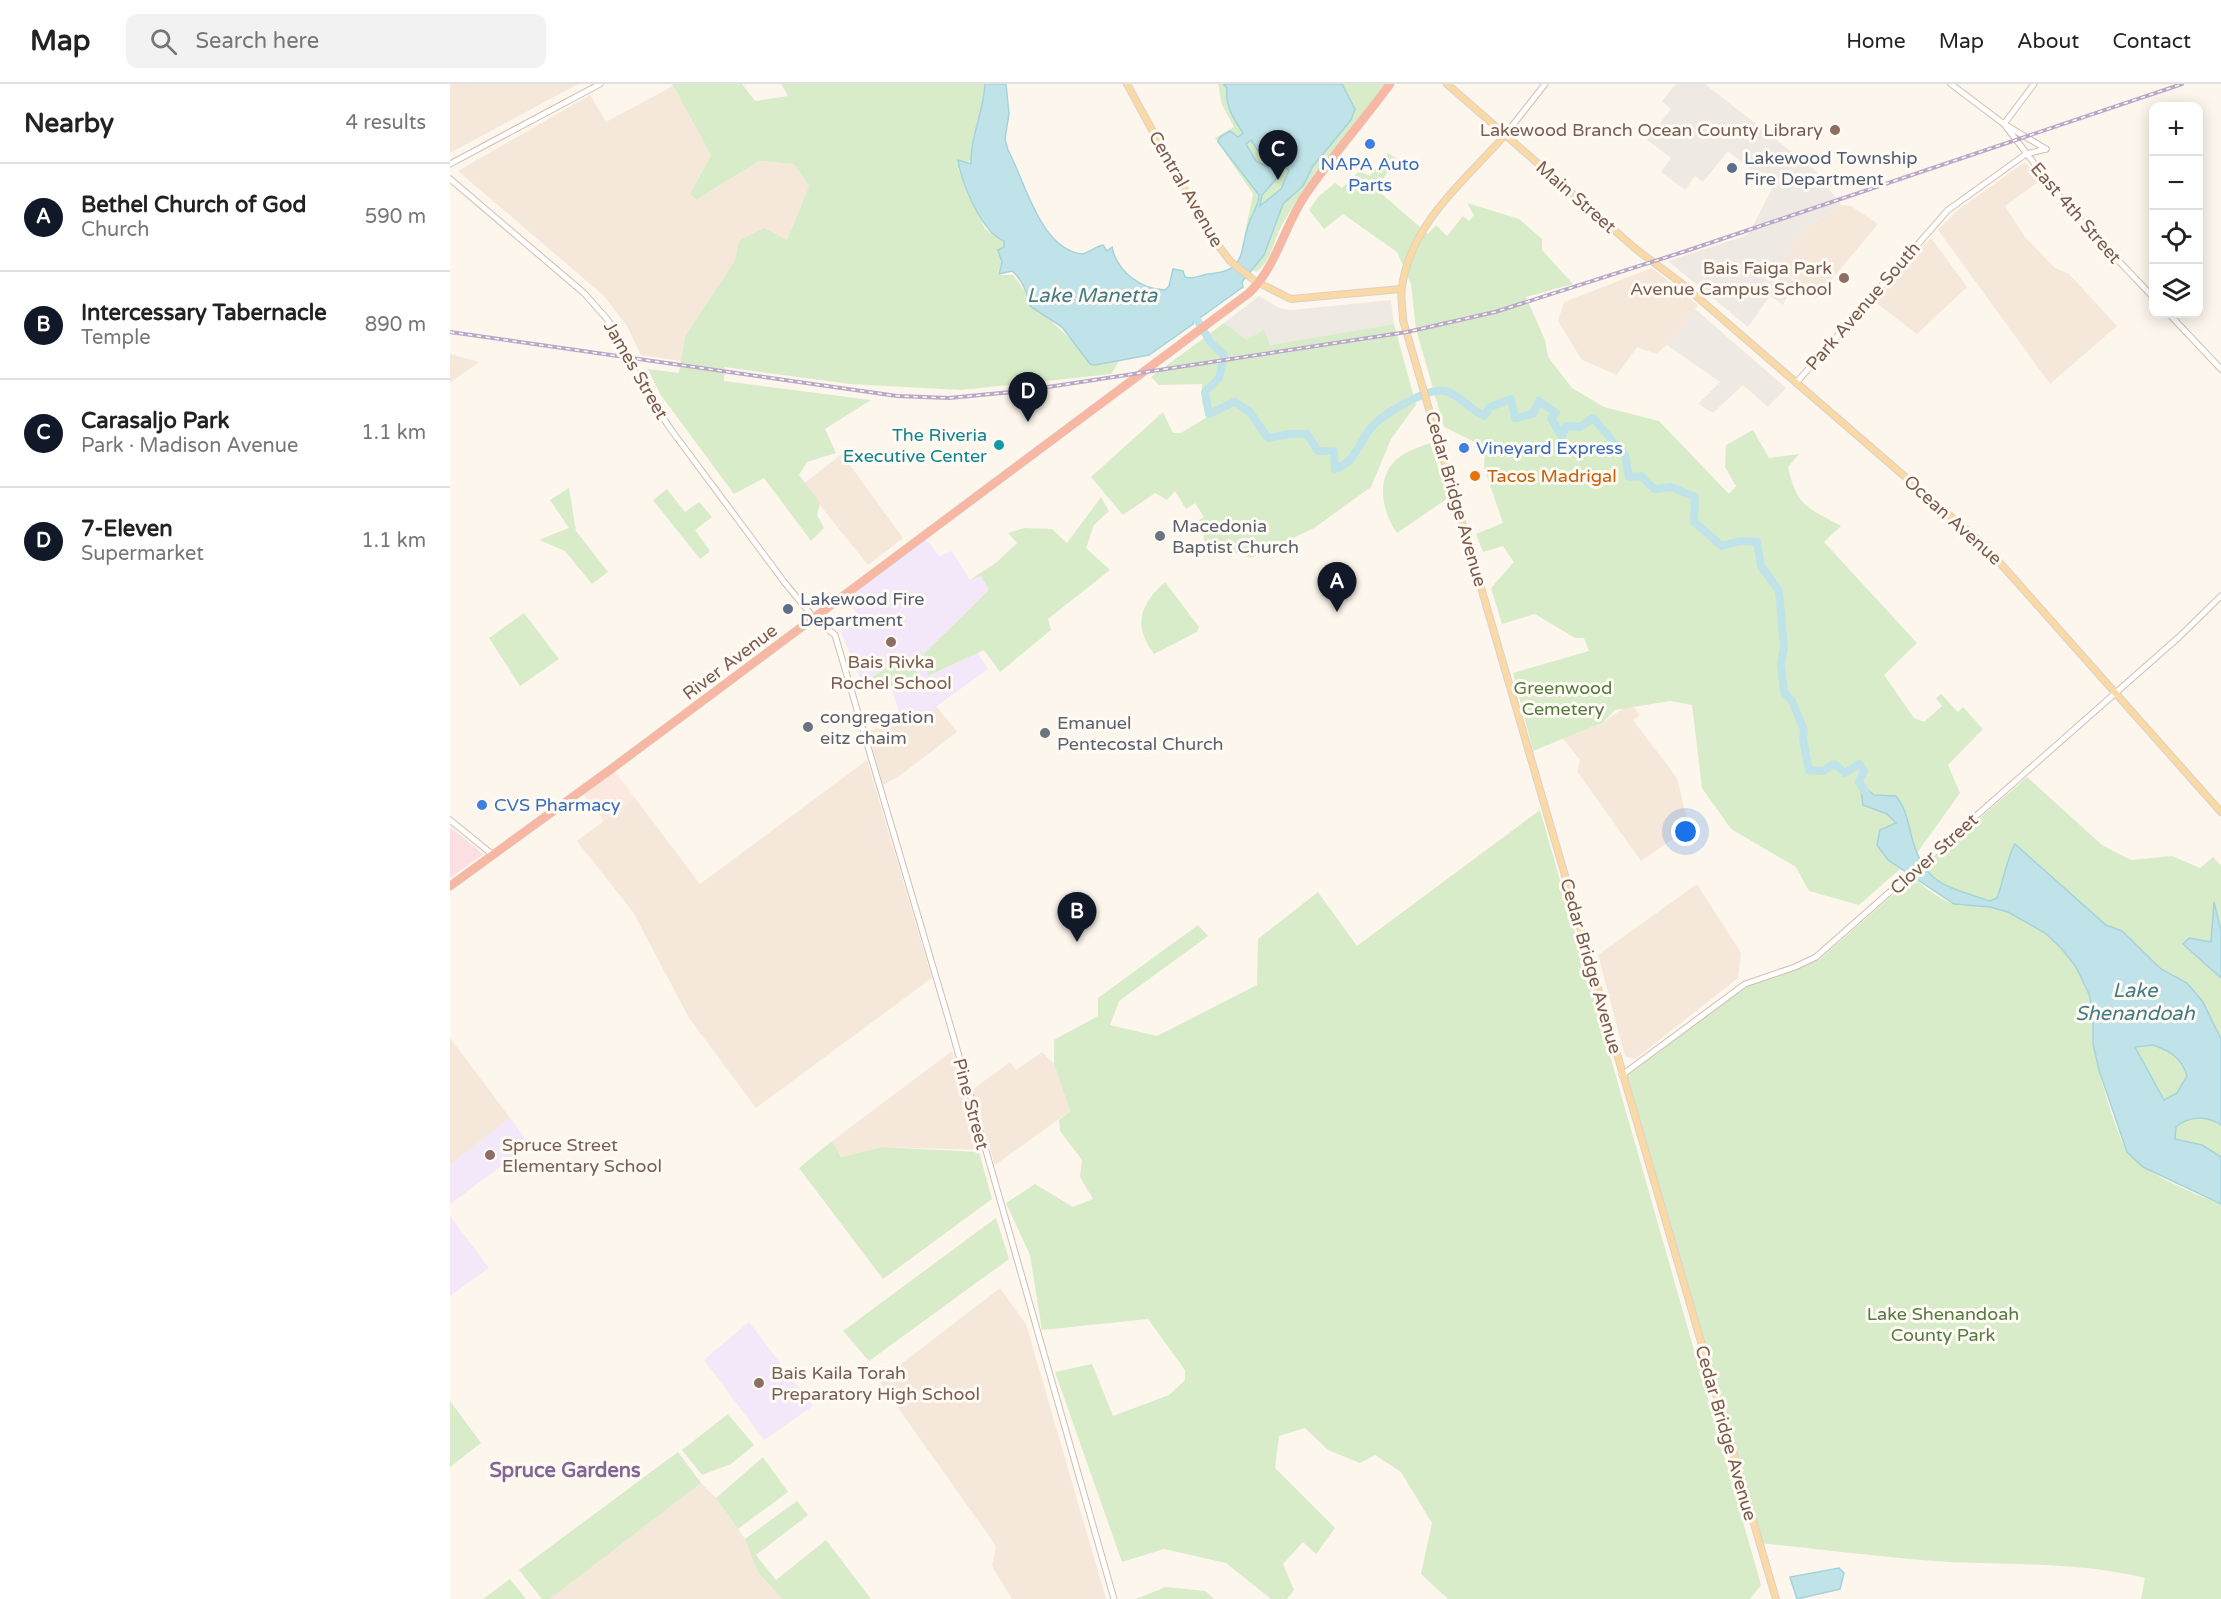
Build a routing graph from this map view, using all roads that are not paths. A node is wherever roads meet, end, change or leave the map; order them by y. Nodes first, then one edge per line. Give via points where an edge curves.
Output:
1 (600, 84) edge
2 (1127, 84) edge
3 (1390, 84) edge
4 (1447, 84) edge
5 (1545, 84) edge
6 (1951, 84) edge
7 (2034, 84) edge
8 (2004, 124) junction
9 (1505, 135) junction
10 (2026, 154) junction
11 (450, 164) edge
12 (450, 179) edge
13 (1652, 262) joint
14 (1258, 283) junction
15 (1401, 289) junction
16 (2149, 293) edge
17 (2173, 318) edge
18 (2221, 369) edge
19 (1796, 383) junction
20 (2221, 596) edge
21 (814, 618) junction
22 (2117, 692) junction
23 (2221, 812) edge
24 (450, 820) edge
25 (492, 855) junction
26 (450, 886) edge
27 (1622, 1075) junction
28 (1114, 1599) edge
29 (1776, 1599) edge

1 - 11 street
2 - 14 main road, Central Avenue via 1206,229 1231,262
3 - 14 highway via 1306,193
4 - 9 main road, Main Street
5 - 9 street
6 - 8 street
7 - 8 street
8 - 10 street, East 4th Street
8 - 10 street via 2046,149
9 - 13 main road, Main Street
9 - 15 main road via 1422,230 1408,259
10 - 16 street, East 4th Street via 2070,210
10 - 19 street, Park Avenue South via 1948,210
12 - 21 street, James Street via 584,293 607,319 644,390
13 - 19 main road, Ocean Avenue
14 - 15 main road, Central Avenue via 1291,299
14 - 21 highway, River Avenue
15 - 27 main road, Cedar Bridge Avenue via 1407,332
17 - 18 street
19 - 22 main road, Ocean Avenue via 1984,545
20 - 22 street, Clover Street
21 - 25 highway, River Avenue
21 - 28 street, Pine Street via 830,629 838,642
22 - 23 main road, Ocean Avenue
22 - 27 street, Clover Street via 1816,957 1745,984
24 - 25 street
25 - 26 highway, River Avenue
27 - 29 main road, Cedar Bridge Avenue

